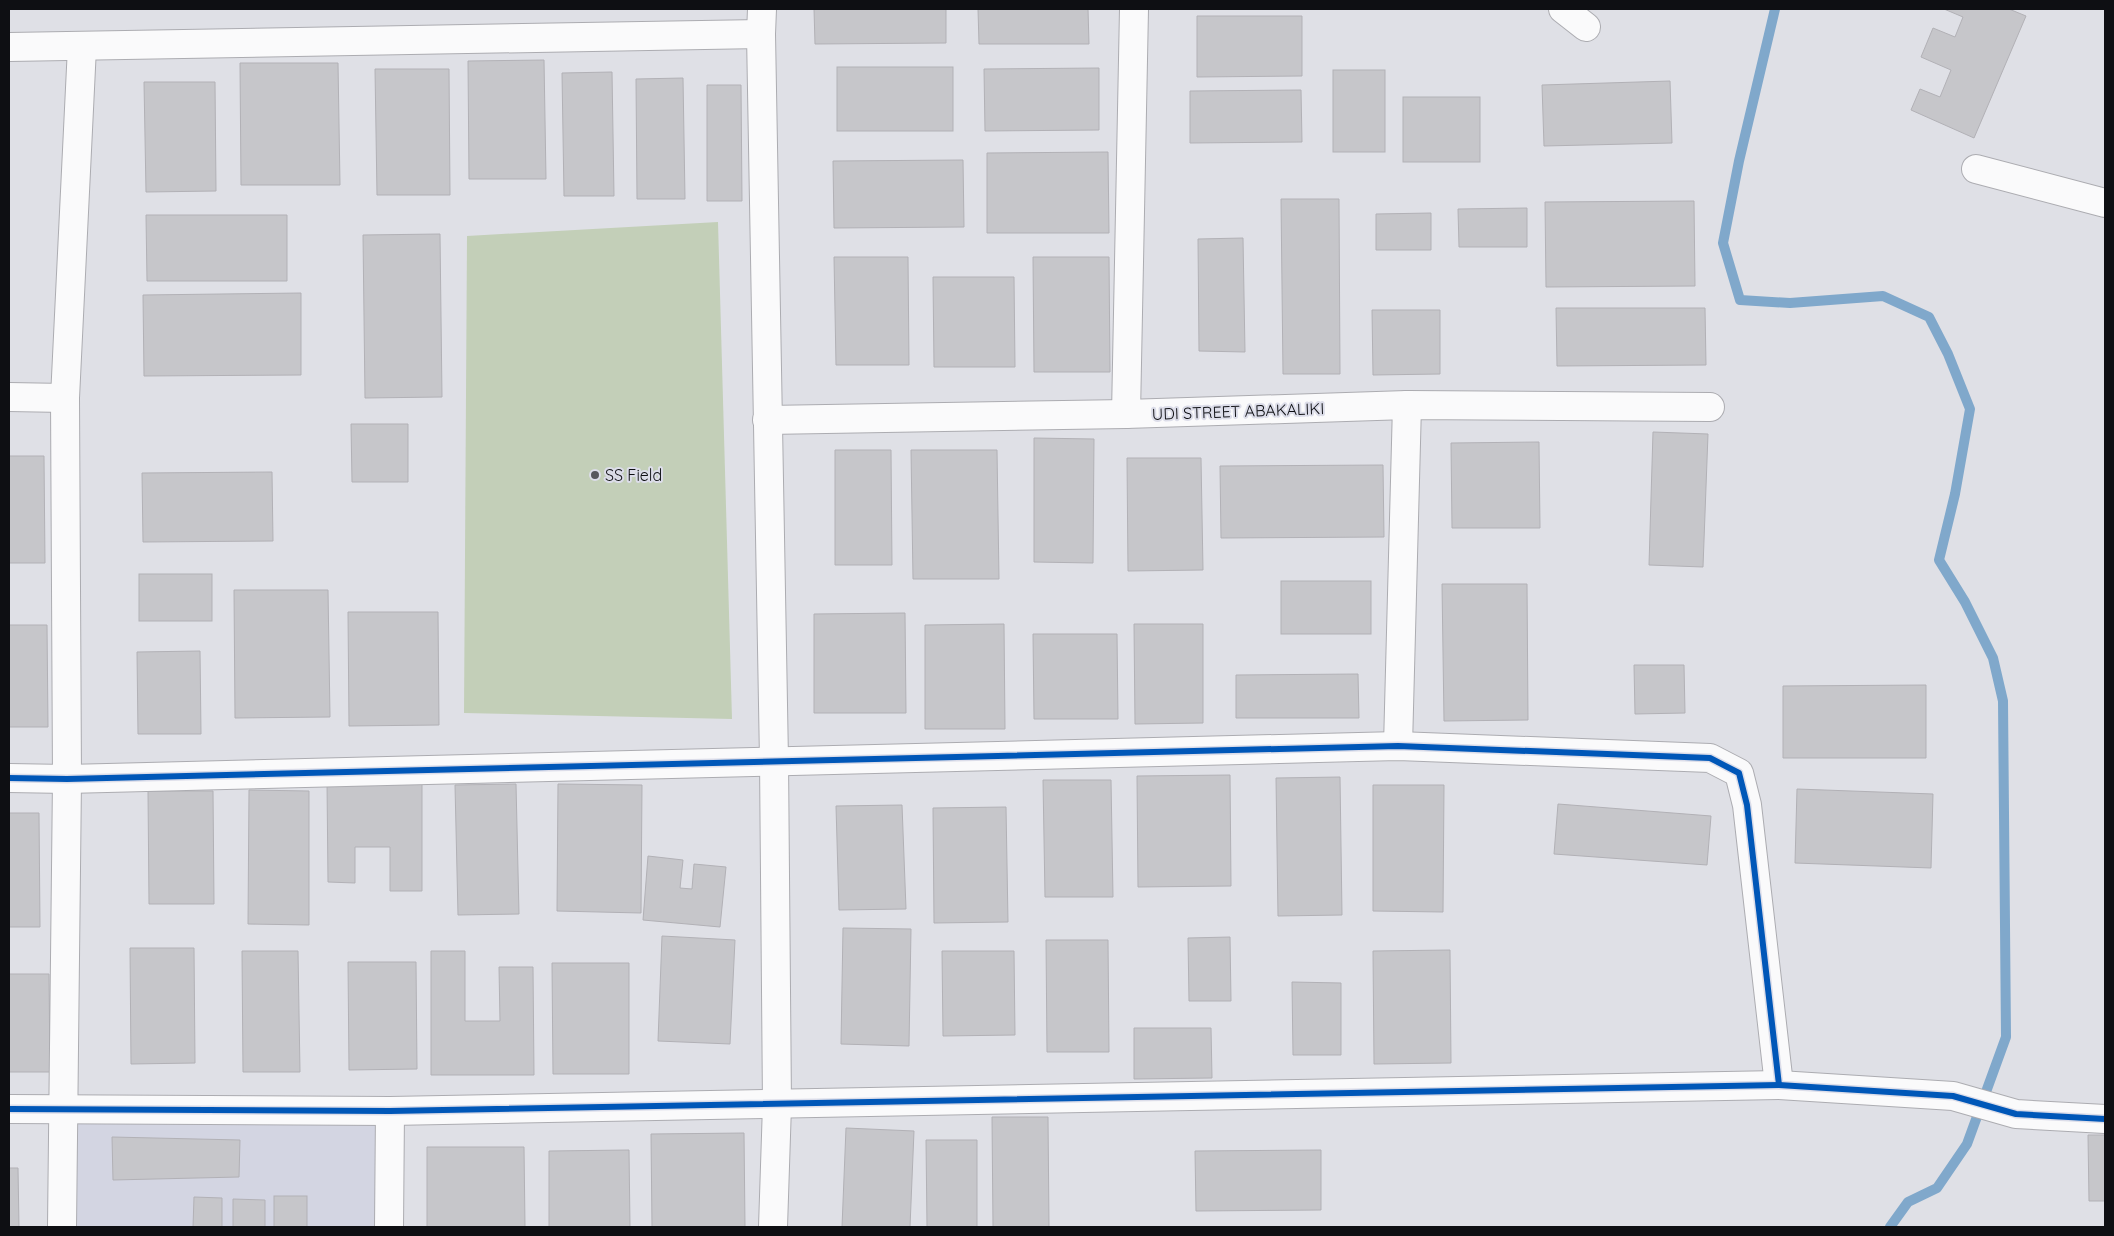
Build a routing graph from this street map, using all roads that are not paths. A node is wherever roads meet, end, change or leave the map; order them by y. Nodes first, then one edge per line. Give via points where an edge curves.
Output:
1 (1134, 9) edge
2 (1563, 9) edge
3 (762, 21) edge
4 (1586, 27) dead end
5 (9, 47) edge
6 (82, 47) junction
7 (1976, 169) dead end
8 (2105, 203) edge
9 (9, 397) edge
10 (66, 398) junction
11 (1407, 405) junction
12 (1710, 407) dead end
13 (1126, 414) junction
14 (767, 420) junction
15 (1398, 746) junction
16 (774, 760) junction
17 (9, 778) edge
18 (67, 779) junction
19 (1779, 1085) junction
20 (777, 1105) junction
21 (9, 1109) edge
22 (64, 1109) junction
23 (390, 1112) junction
24 (2105, 1119) edge
25 (62, 1227) edge
26 (389, 1227) edge
27 (773, 1227) edge

1 - 13 street
2 - 4 street
3 - 6 street
3 - 14 street
5 - 6 street
6 - 10 street
7 - 8 street
9 - 10 street
10 - 18 street
11 - 12 street, UDI STREET ABAKALIKI
11 - 13 street, UDI STREET ABAKALIKI
11 - 15 street
13 - 14 street, UDI STREET ABAKALIKI
14 - 16 street
15 - 16 street
15 - 19 street via 1710,758 1739,773 1747,805
16 - 18 street
16 - 20 street
17 - 18 street
18 - 22 street
19 - 20 street
19 - 24 street via 1953,1096 2016,1114
20 - 23 street
20 - 27 street
21 - 22 street
22 - 23 street
22 - 25 street
23 - 26 street

